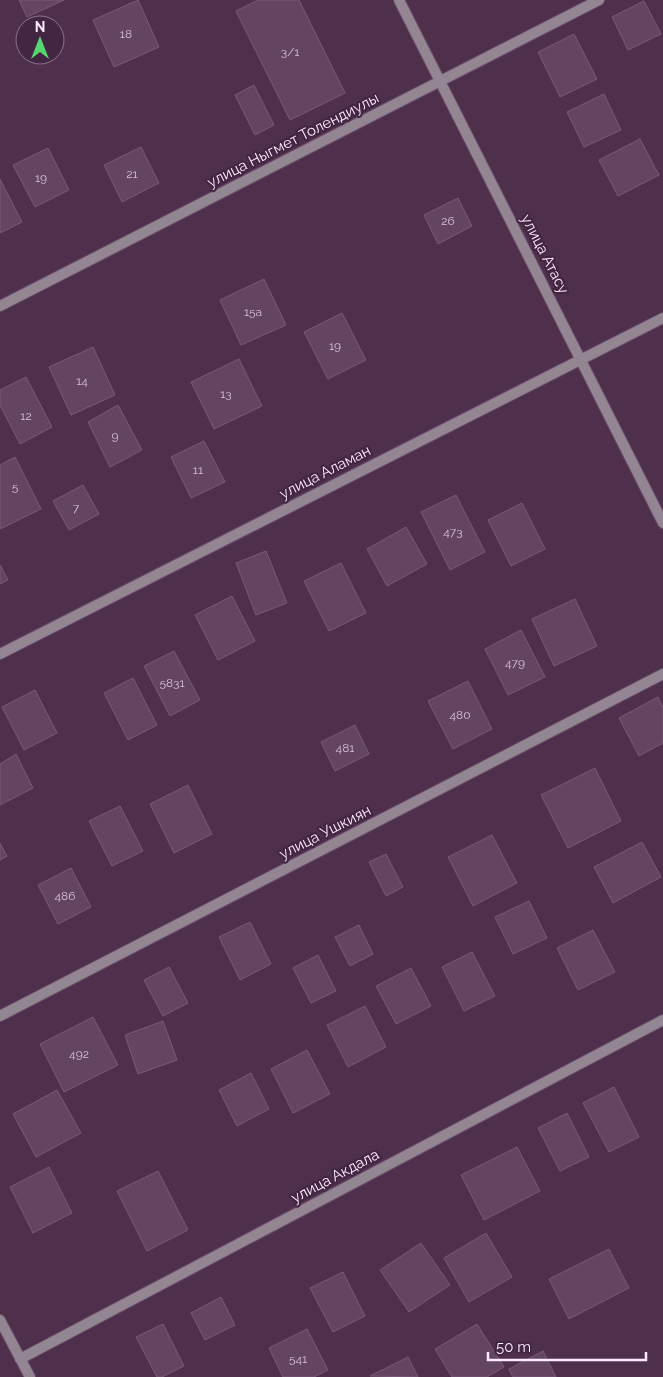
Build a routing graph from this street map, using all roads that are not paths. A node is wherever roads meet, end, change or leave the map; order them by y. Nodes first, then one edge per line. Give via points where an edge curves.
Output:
1 (399, 0) edge
2 (599, 0) edge
3 (440, 81) junction
4 (0, 306) edge
5 (663, 318) edge
6 (582, 359) junction
7 (663, 522) edge
8 (0, 654) edge
9 (663, 674) edge
10 (0, 1016) edge
11 (663, 1020) edge
12 (0, 1320) edge
13 (20, 1359) junction
14 (30, 1377) edge

1 - 3 street, улица Атасу
2 - 3 street, улица Ныгмет Толендиулы
3 - 4 street, улица Ныгмет Толендиулы
3 - 6 street, улица Атасу
5 - 6 street, улица Аламан
6 - 7 street, улица Атасу
6 - 8 street, улица Аламан
9 - 10 street, улица Ушкиян
11 - 13 street, улица Акдала
12 - 13 street
13 - 14 street

